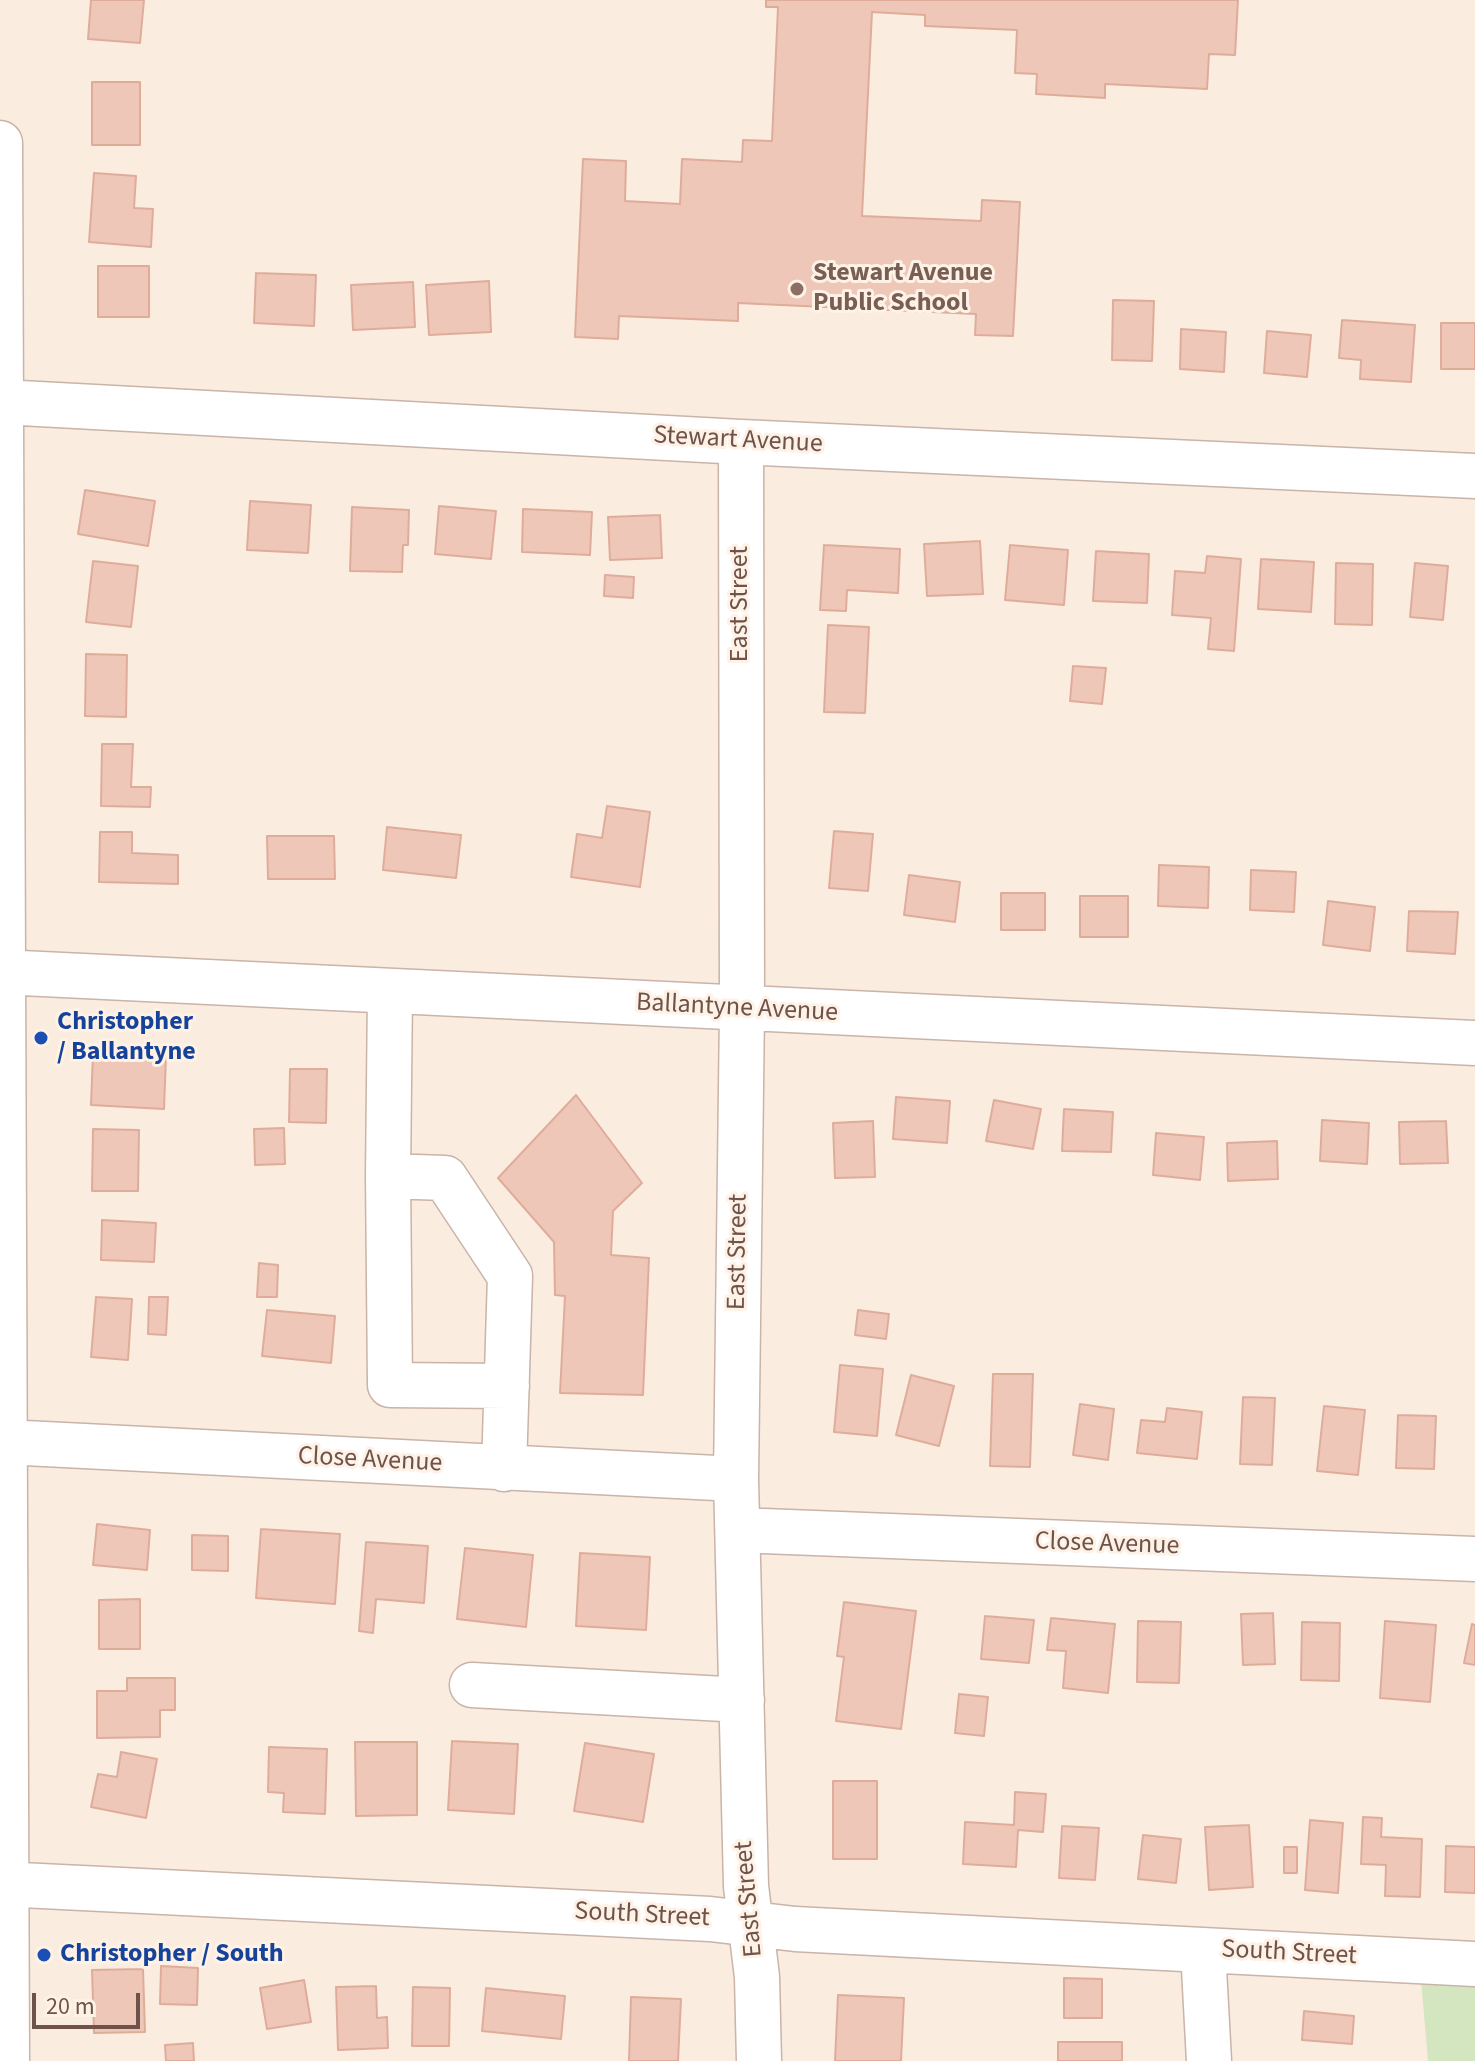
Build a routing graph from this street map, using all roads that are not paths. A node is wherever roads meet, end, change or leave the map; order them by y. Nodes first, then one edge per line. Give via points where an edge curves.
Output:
1 (0, 143) edge
2 (2, 402) edge
3 (741, 442) junction
4 (1475, 476) edge
5 (1, 972) edge
6 (390, 992) junction
7 (742, 1009) junction
8 (1475, 1043) edge
9 (388, 1176) junction
10 (507, 1386) junction
11 (5, 1442) junction
12 (504, 1469) junction
13 (736, 1479) junction
14 (738, 1530) junction
15 (1475, 1559) edge
16 (472, 1685) dead end
17 (742, 1700) junction
18 (4, 1884) edge
19 (750, 1925) junction
20 (1203, 1950) junction
21 (1475, 1964) edge
22 (7, 2061) edge
23 (759, 2061) edge
24 (1209, 2061) edge

1 - 2 street
2 - 3 street, Stewart Avenue
2 - 5 street
3 - 4 street, Stewart Avenue
3 - 7 street, East Street
5 - 6 street, Ballantyne Avenue
5 - 11 street
6 - 7 street, Ballantyne Avenue
6 - 9 street
7 - 8 street, Ballantyne Avenue
7 - 13 street, East Street
9 - 10 street via 445,1178 510,1276
9 - 10 street via 390,1385
10 - 12 street
11 - 12 street, Close Avenue
11 - 18 street
12 - 13 street, Close Avenue
13 - 14 street, East Street
14 - 15 street, Close Avenue
14 - 17 street, East Street
16 - 17 street
17 - 19 street, East Street
18 - 19 street, South Street
18 - 22 street
19 - 20 street, South Street
19 - 23 street, East Street
20 - 21 street, South Street
20 - 24 street

